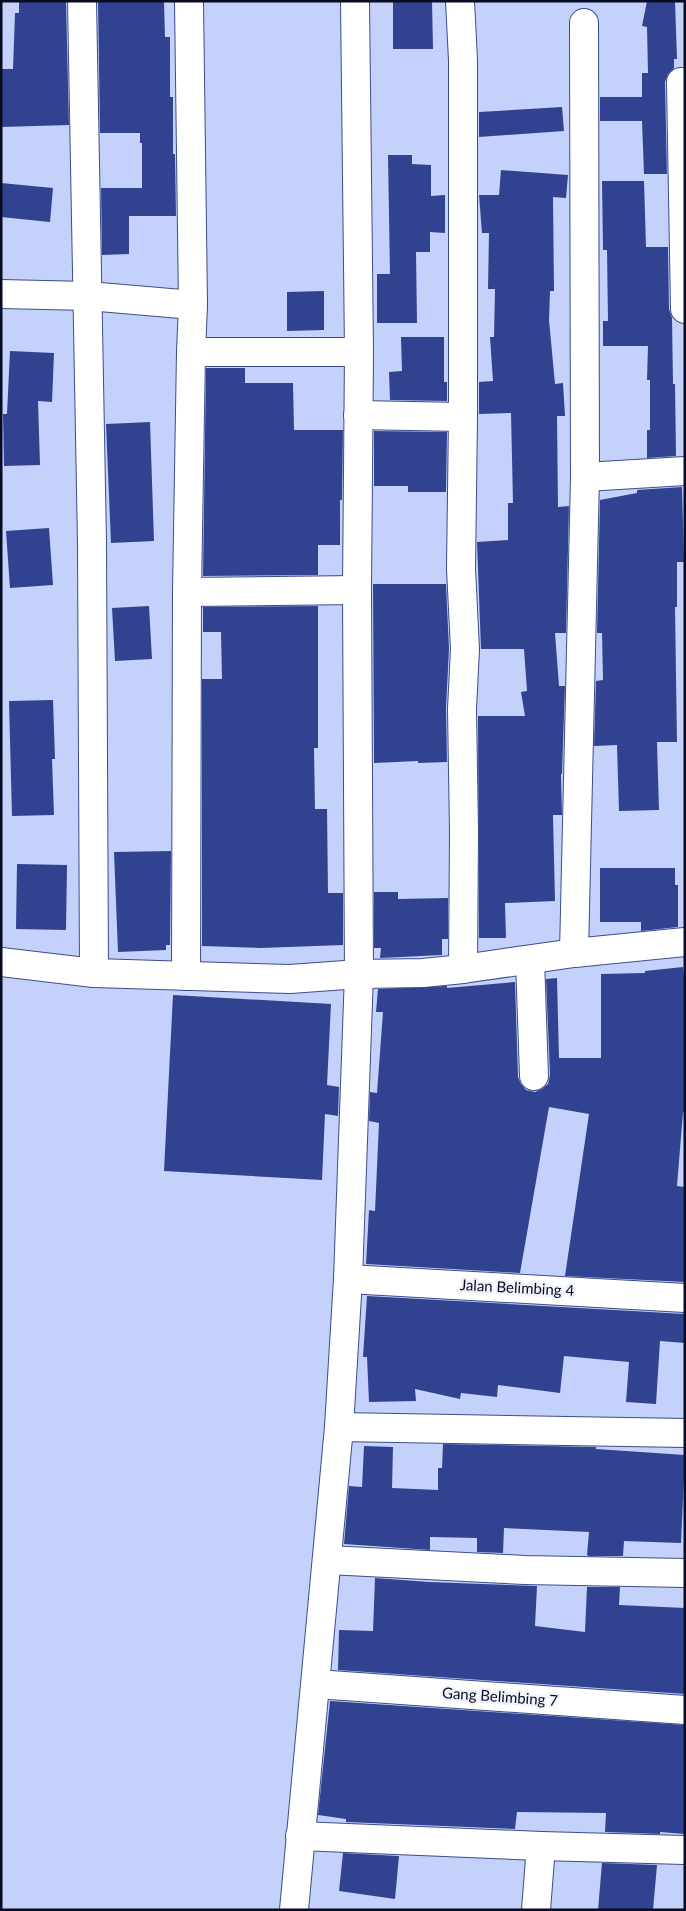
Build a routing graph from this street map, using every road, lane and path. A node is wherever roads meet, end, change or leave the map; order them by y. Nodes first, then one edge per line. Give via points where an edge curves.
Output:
1 (82, 1) edge
2 (189, 1) edge
3 (355, 1) edge
4 (460, 1) edge
5 (584, 23) dead end
6 (682, 82) dead end
7 (1, 294) edge
8 (88, 296) junction
9 (193, 305) junction
10 (685, 309) edge
11 (191, 352) junction
12 (359, 352) junction
13 (358, 415) junction
14 (463, 417) junction
15 (685, 471) edge
16 (585, 477) junction
17 (356, 590) junction
18 (187, 592) junction
19 (685, 942) edge
20 (574, 954) junction
21 (530, 960) junction
22 (1, 962) edge
23 (463, 969) junction
24 (94, 973) junction
25 (359, 974) junction
26 (186, 976) junction
27 (534, 1076) dead end
28 (348, 1279) junction
29 (685, 1298) edge
30 (339, 1427) junction
31 (685, 1433) edge
32 (328, 1560) junction
33 (685, 1573) edge
34 (316, 1684) junction
35 (685, 1710) edge
36 (300, 1836) junction
37 (542, 1846) junction
38 (685, 1850) edge
39 (294, 1910) edge
40 (536, 1910) edge

1 - 8 street
2 - 9 street
3 - 12 street
4 - 14 street via 463,60
5 - 16 street
6 - 10 street
7 - 8 street
8 - 9 street
8 - 24 street
9 - 11 street
11 - 12 street
11 - 18 street
12 - 13 street
13 - 14 street
13 - 17 street
14 - 23 street
15 - 16 street
16 - 20 street
17 - 18 street
17 - 25 street
18 - 26 street
19 - 20 street
20 - 21 street
21 - 23 street
21 - 27 street
22 - 24 street
23 - 25 street
24 - 26 street
25 - 26 street via 290,979
25 - 28 street
28 - 29 street, Jalan Belimbing 4
28 - 30 street
30 - 31 street
30 - 32 street
32 - 33 street via 525,1570
32 - 34 street
34 - 35 street, Gang Belimbing 7
34 - 36 street
36 - 37 street
36 - 39 street
37 - 38 street
37 - 40 street

